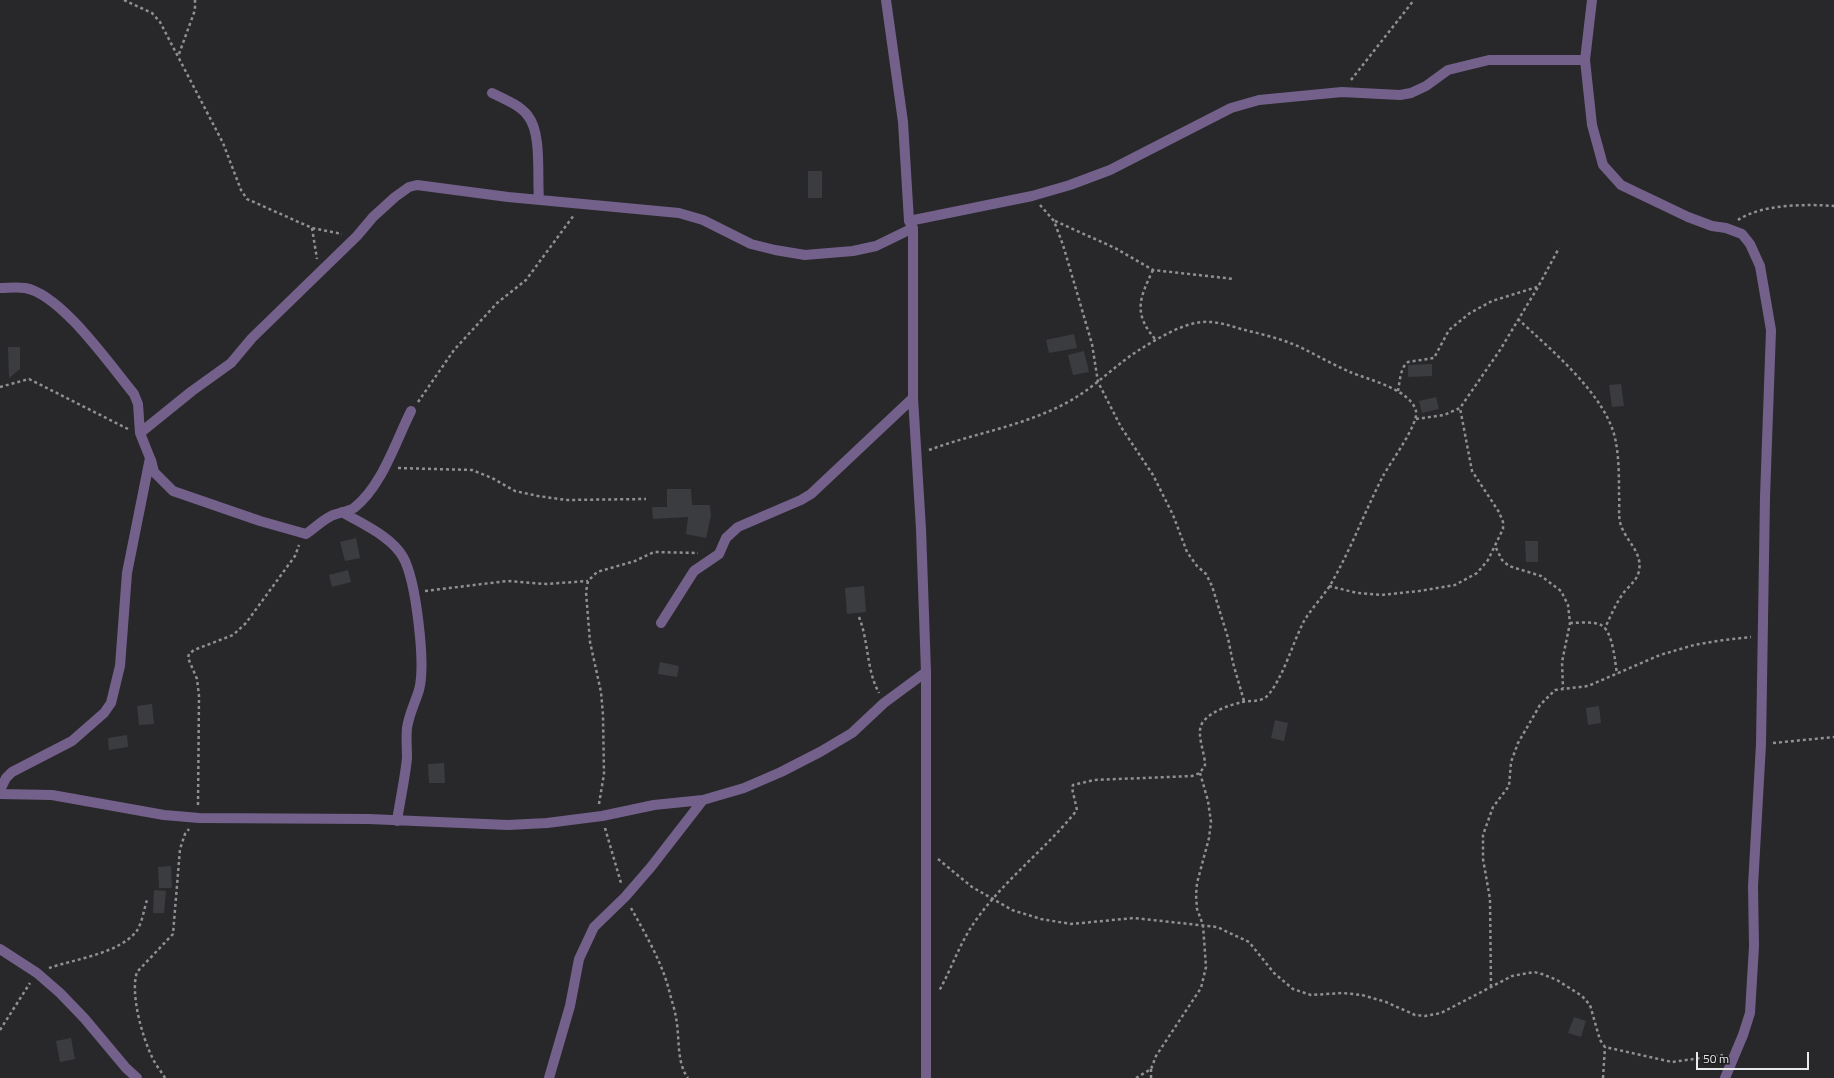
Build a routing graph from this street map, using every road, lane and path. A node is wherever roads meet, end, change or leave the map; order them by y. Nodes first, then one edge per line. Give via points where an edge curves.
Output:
1 (124, 0) edge
2 (195, 0) edge
3 (886, 0) edge
4 (1414, 0) edge
5 (1592, 0) edge
6 (178, 55) junction
7 (1585, 60) junction
8 (492, 92) dead end
9 (1342, 92) junction
10 (1032, 196) junction
11 (539, 199) junction
12 (583, 204) junction
13 (1834, 206) edge
14 (1054, 220) junction
15 (911, 225) junction
16 (312, 228) junction
17 (1726, 228) junction
18 (357, 236) junction
19 (1559, 248) dead end
20 (1153, 270) junction
21 (318, 272) junction
22 (1234, 279) dead end
23 (1538, 287) junction
24 (0, 288) edge
25 (1518, 319) junction
26 (1156, 340) junction
27 (1098, 382) junction
28 (0, 387) edge
29 (1398, 391) junction
30 (913, 398) junction
31 (1460, 408) junction
32 (411, 411) joint
33 (1416, 419) junction
34 (140, 433) junction
35 (916, 454) junction
36 (150, 458) junction
37 (386, 468) junction
38 (646, 499) dead end
39 (342, 512) junction
40 (304, 534) junction
41 (1496, 547) junction
42 (719, 554) junction
43 (588, 581) junction
44 (1329, 586) junction
45 (414, 593) junction
46 (859, 617) dead end
47 (661, 623) dead end
48 (1570, 623) junction
49 (1605, 628) junction
50 (1762, 636) junction
51 (926, 672) junction
52 (1617, 674) junction
53 (1563, 688) junction
54 (1244, 701) junction
55 (884, 702) junction
56 (1834, 736) edge
57 (1761, 744) junction
58 (1200, 772) junction
59 (0, 790) edge
60 (0, 794) edge
61 (703, 800) junction
62 (602, 816) junction
63 (199, 818) junction
64 (397, 821) junction
65 (925, 849) junction
66 (625, 897) junction
67 (993, 899) junction
68 (147, 900) dead end
69 (1203, 925) junction
70 (0, 949) edge
71 (37, 972) junction
72 (1491, 987) junction
73 (938, 994) dead end
74 (0, 1030) edge
75 (1606, 1047) junction
76 (1734, 1056) junction
77 (1151, 1069) junction
78 (137, 1078) edge
79 (165, 1078) edge
80 (549, 1078) edge
81 (688, 1078) edge
82 (926, 1078) edge
83 (1136, 1078) edge
84 (1151, 1078) edge
85 (1603, 1078) edge
86 (1725, 1078) edge

1 - 6 path via 152,13 160,22
2 - 6 path via 195,10
3 - 15 street via 903,122
4 - 9 path
5 - 7 street
6 - 16 path via 223,143 247,199
7 - 9 street via 1489,60 1448,70 1411,93 1400,95
7 - 17 street via 1592,125 1603,165 1621,185 1712,226
8 - 11 street via 519,108 533,124 537,135
9 - 10 street via 1259,100 1231,108 1110,170
10 - 14 path
10 - 15 street
11 - 12 street
11 - 18 street via 417,185 409,187 395,197 373,216
12 - 15 street via 680,213 703,220 751,244 805,255 853,251 876,246
12 - 32 path via 526,280 497,303 454,350
13 - 17 path via 1776,208 1742,217
14 - 20 path via 1115,248
14 - 27 path via 1092,344
15 - 30 street
16 - 18 path
16 - 21 path
17 - 50 street via 1742,234 1753,249 1760,266 1771,330
18 - 21 street
19 - 23 path
20 - 22 path
20 - 26 path via 1140,299 1140,311 1147,329
21 - 34 street via 252,338 231,363
23 - 25 path
23 - 29 path via 1492,301 1451,327 1434,358 1406,364
24 - 34 street via 26,288 62,308 134,394 138,404
25 - 31 path via 1496,357
25 - 49 path via 1576,375 1608,417 1614,430 1620,521 1640,560 1639,572 1634,582 1625,590
26 - 27 path via 1118,364
26 - 29 path via 1200,322 1216,322 1301,348
27 - 35 path via 1070,401 1022,423 960,439
27 - 54 path via 1121,427 1156,482 1173,515 1187,552 1206,574 1212,586
28 - 34 path via 29,379
29 - 33 path via 1411,402 1416,410
30 - 35 street
30 - 42 street via 811,494 738,527 726,538
31 - 33 path via 1444,415
31 - 41 path via 1472,471 1503,522
32 - 37 street via 393,446
33 - 44 path via 1383,476 1358,534
34 - 36 street
35 - 51 street
36 - 40 street via 154,472 173,491
36 - 59 street via 127,573 120,666 111,703 104,713 72,741 12,772
37 - 38 path via 472,470 515,491 566,500
37 - 39 street via 367,495 352,509
39 - 40 street via 331,516
39 - 45 street via 393,545 402,556
40 - 63 path via 295,556 246,623 234,634 189,654 200,696 197,799
41 - 44 path via 1477,573 1455,584 1381,595 1357,593
41 - 48 path via 1502,560 1509,566 1541,576 1561,591 1568,605
42 - 43 path via 654,552 636,561 597,572
42 - 47 street via 694,570
43 - 45 path via 546,584 507,582 447,587
43 - 62 path via 586,592 590,642 602,699 604,783 599,801
44 - 54 path via 1305,620 1282,674 1268,696 1262,700
45 - 64 street via 420,645 419,690 406,734 407,758
46 - 55 path via 864,630 870,671 875,687
48 - 49 path via 1588,622
48 - 53 path via 1562,662
49 - 52 path via 1613,648
50 - 52 path via 1694,645 1660,655
50 - 57 street
51 - 55 street
51 - 65 street
52 - 53 path via 1588,686
53 - 72 path via 1546,696 1525,731 1511,762 1509,786 1493,807 1483,835 1483,859 1490,899
54 - 58 path via 1205,718 1200,725 1205,765
55 - 61 street via 852,733 820,752 744,788
56 - 57 path
57 - 76 street via 1753,886 1754,946 1750,1013
58 - 67 path via 1185,778 1078,782 1072,788 1077,810
58 - 69 path via 1211,822 1196,883 1197,909
60 - 63 street via 52,795 164,815
61 - 62 street via 654,805
61 - 66 street
62 - 64 street via 508,825
62 - 66 path
63 - 64 street
63 - 79 path via 184,834 180,849 173,934 137,972 134,980 139,1020 152,1057
65 - 67 path via 972,888
65 - 82 street
66 - 80 street via 594,927 579,959 570,1006
66 - 81 path via 657,958 670,992 679,1052
67 - 69 path via 1012,910 1041,919 1071,924 1134,918
67 - 73 path via 965,937
68 - 71 path via 136,931 124,940 96,954
69 - 72 path via 1217,927 1245,939 1274,973 1293,988 1311,995 1362,995 1415,1015 1425,1016 1441,1013
69 - 77 path via 1206,967 1201,988 1156,1056
70 - 71 street
71 - 74 path
71 - 78 street via 85,1019
72 - 75 path via 1512,976 1534,972 1557,980 1582,996 1590,1005 1600,1040
75 - 76 path via 1672,1062 1718,1055
75 - 85 path
76 - 86 street
77 - 83 path
77 - 84 path

